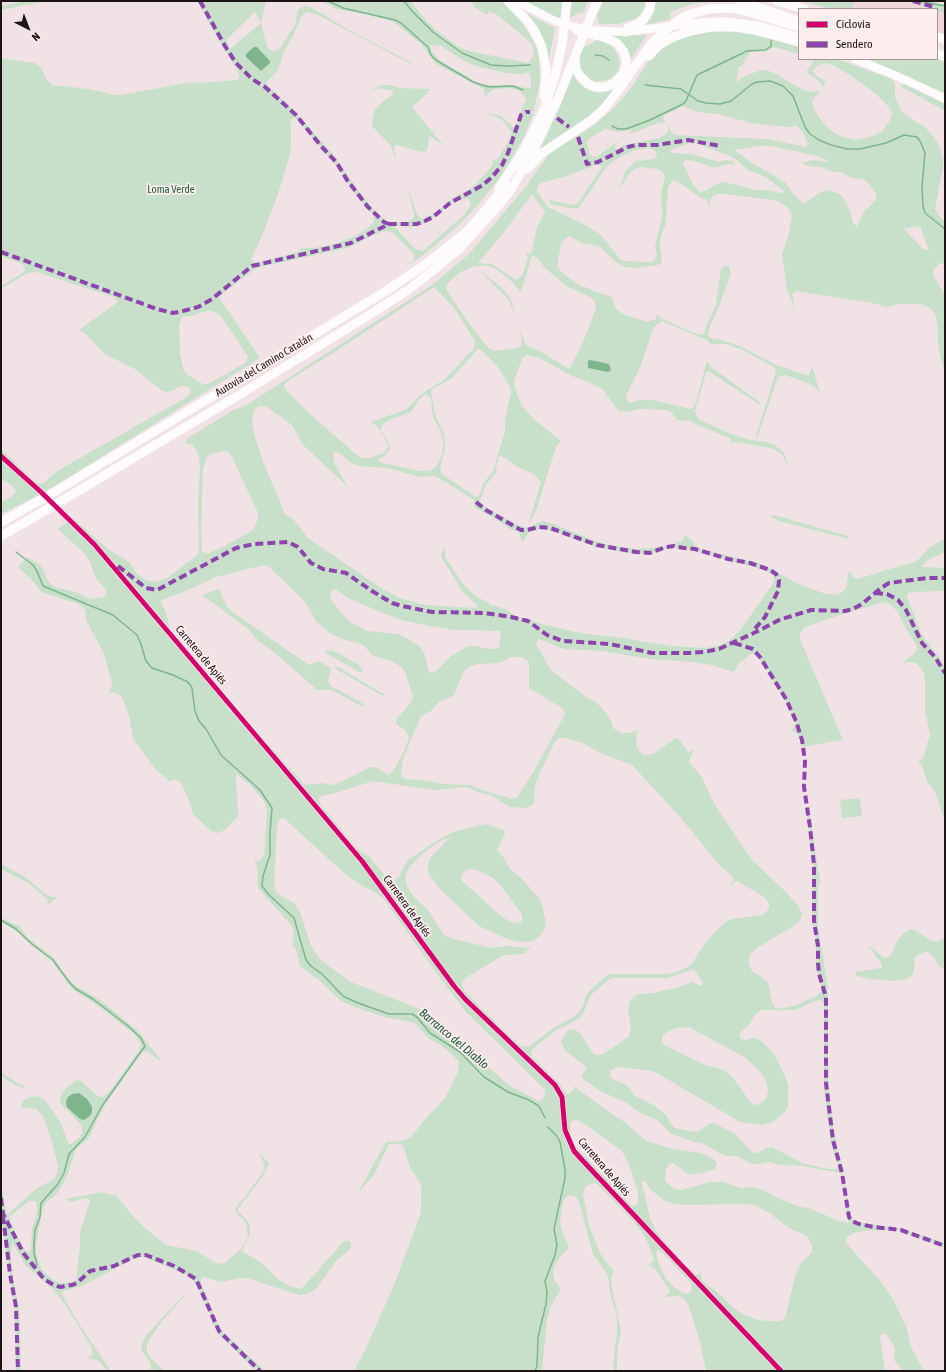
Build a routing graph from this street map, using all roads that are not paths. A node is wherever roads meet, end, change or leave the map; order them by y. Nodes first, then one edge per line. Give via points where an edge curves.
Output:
1 (508, 1) edge
2 (517, 1) edge
3 (593, 1) edge
4 (597, 1) edge
5 (651, 1) edge
6 (739, 1) edge
7 (777, 1) edge
8 (566, 4) edge
9 (801, 8) edge
10 (590, 15) junction
11 (798, 21) edge
12 (574, 27) junction
13 (798, 27) edge
14 (625, 32) junction
15 (798, 37) edge
16 (798, 42) edge
17 (577, 46) junction
18 (575, 56) junction
19 (857, 60) edge
20 (945, 99) edge
21 (598, 115) junction
22 (537, 125) junction
23 (511, 183) junction
24 (386, 291) junction
25 (1, 456) edge
26 (1, 522) edge
27 (1, 536) edge
28 (781, 1371) edge

1 - 22 highway via 532,26 544,55 546,87
2 - 12 highway via 545,17
3 - 10 highway
4 - 10 highway
5 - 14 highway via 644,19
6 - 11 highway
7 - 9 highway
8 - 22 highway via 562,44 552,86
10 - 17 highway
12 - 14 highway
12 - 18 highway via 578,31 617,43 625,55 625,70 622,77 613,84 595,87 580,76 576,69
13 - 21 highway via 745,11 725,8 704,10 682,18 659,36 643,54
14 - 15 highway via 724,21 761,26
16 - 21 highway via 763,31 734,27 712,27 683,32 656,48 619,97
17 - 18 highway
17 - 23 highway via 539,131
18 - 23 highway via 542,134
19 - 20 highway
21 - 23 highway via 542,153
22 - 24 highway via 508,175 478,213 449,241
23 - 24 highway, Autovía del Camino Catalán via 459,238
23 - 27 highway, Autovía del Camino Catalán via 499,205 468,240 431,273 393,300
24 - 26 highway, Autovía del Camino Catalán
25 - 28 street, Carretera de Apiés via 94,544 362,861 454,986 555,1085 562,1097 565,1130 574,1151

